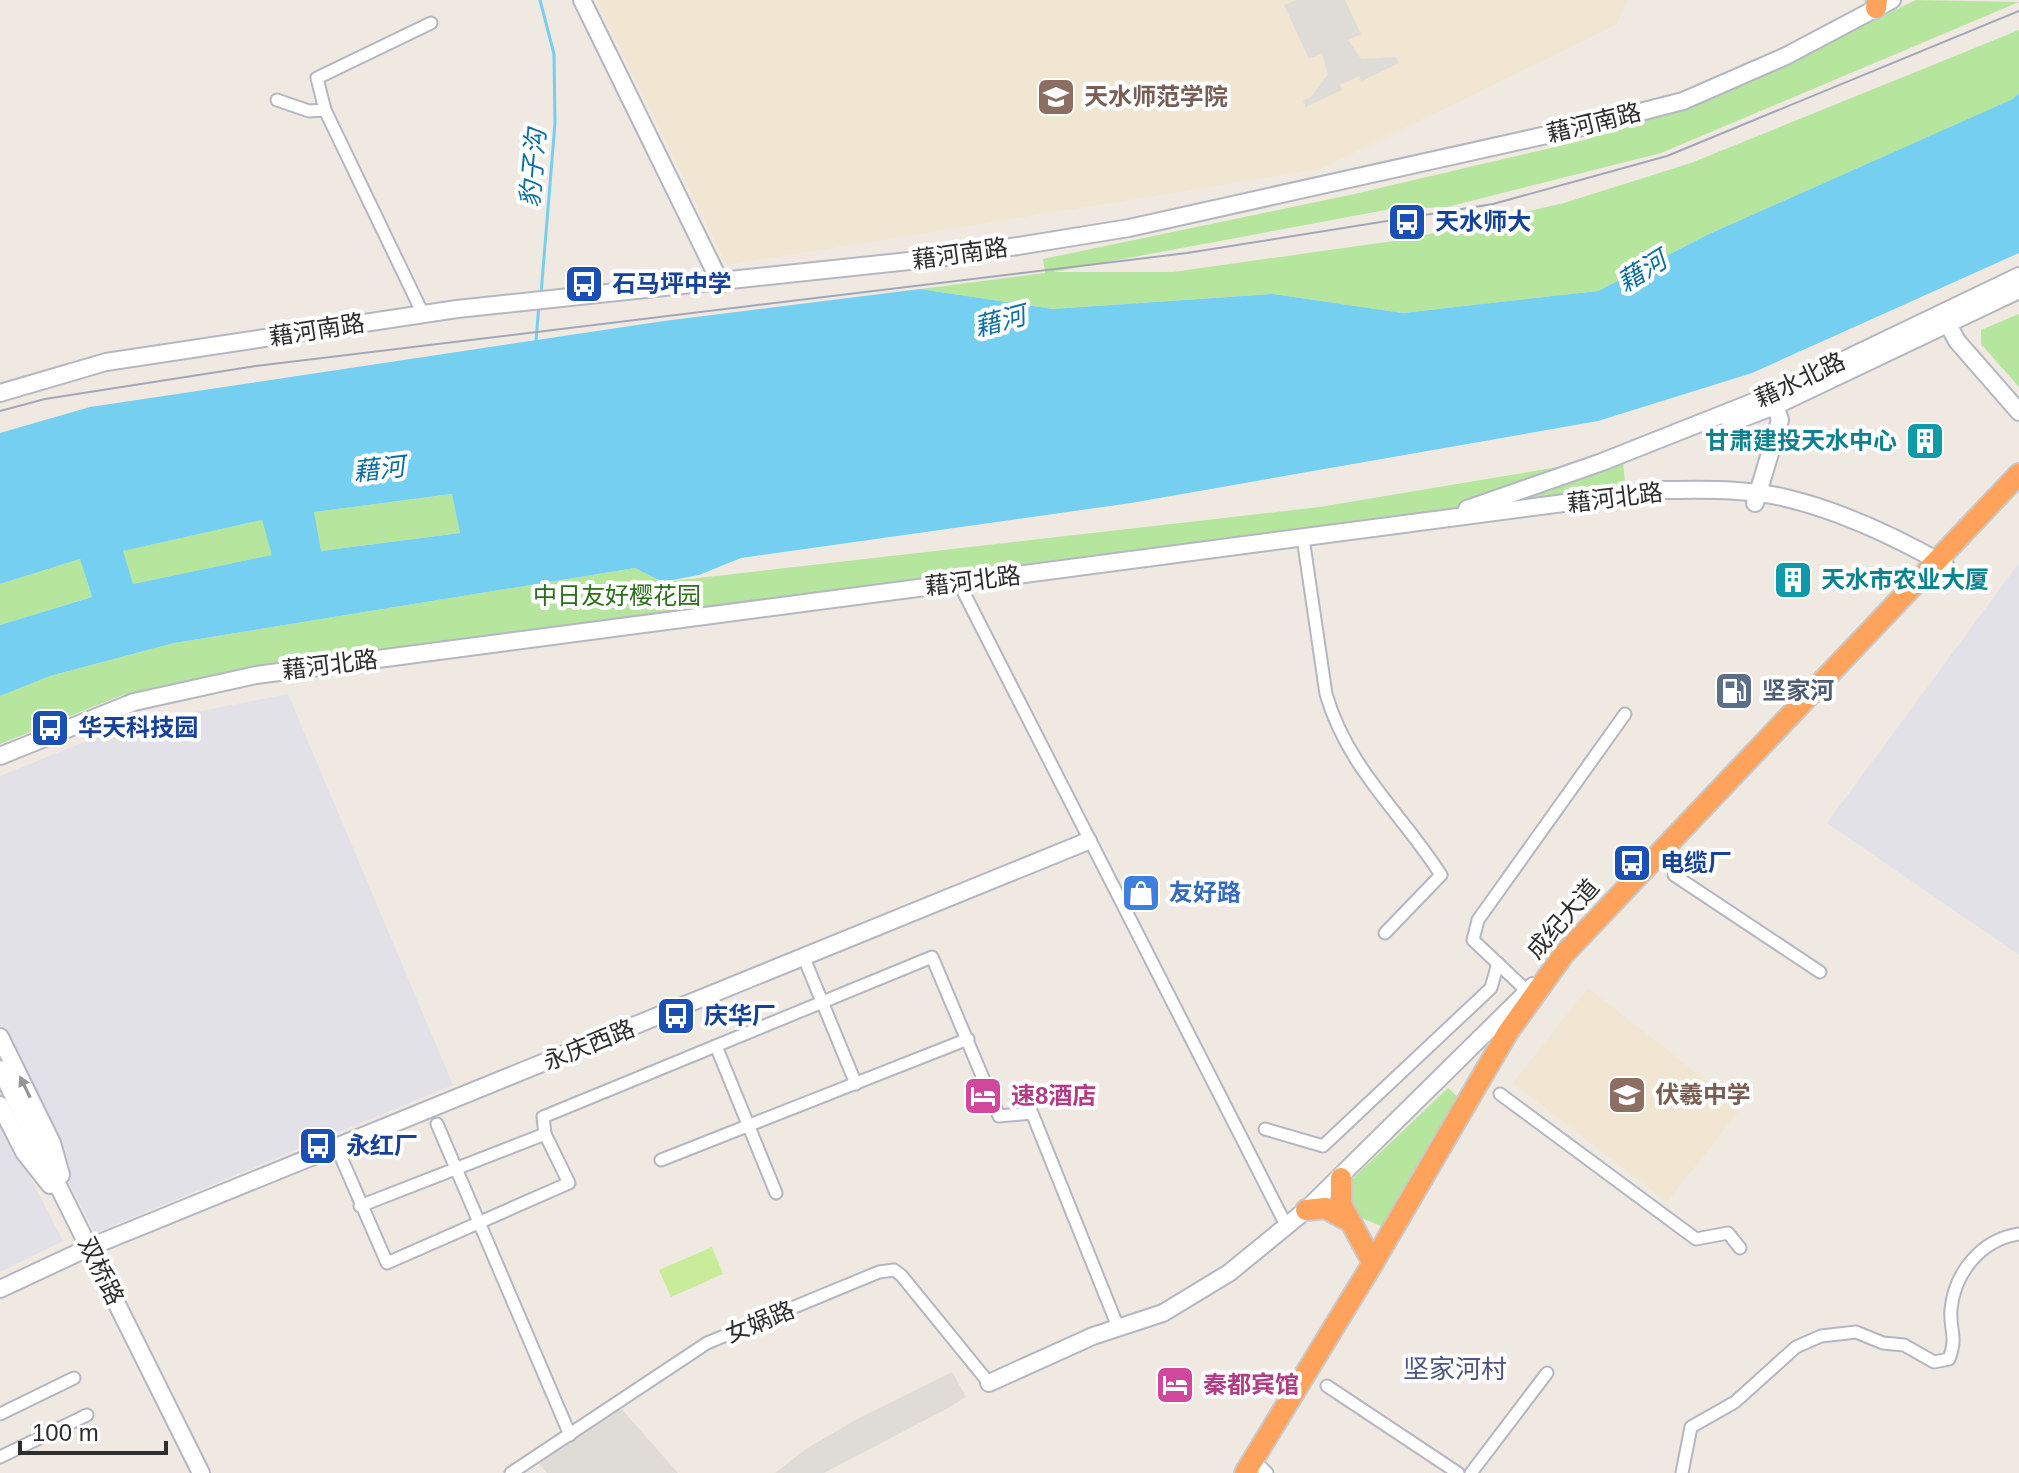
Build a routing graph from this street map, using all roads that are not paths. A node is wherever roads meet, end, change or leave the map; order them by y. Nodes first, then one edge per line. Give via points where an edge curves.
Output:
1 (582, 0) edge
2 (1881, 3) edge
3 (431, 23) dead end
4 (277, 100) dead end
5 (325, 110) junction
6 (2019, 276) edge
7 (721, 284) junction
8 (2019, 290) edge
9 (423, 314) junction
10 (1945, 319) junction
11 (0, 393) edge
12 (1773, 400) junction
13 (2019, 412) edge
14 (2019, 474) edge
15 (2019, 490) edge
16 (1756, 498) junction
17 (1489, 513) junction
18 (1441, 524) junction
19 (1302, 543) junction
20 (1938, 566) junction
21 (964, 593) junction
22 (1625, 714) dead end
23 (0, 756) edge
24 (0, 766) edge
25 (1088, 841) junction
26 (1674, 875) dead end
27 (1385, 933) dead end
28 (1589, 933) junction
29 (1564, 954) junction
30 (804, 958) junction
31 (1498, 963) junction
32 (1820, 972) dead end
33 (1527, 991) junction
34 (822, 1002) junction
35 (0, 1037) edge
36 (968, 1039) junction
37 (716, 1046) junction
38 (0, 1069) edge
39 (856, 1084) junction
40 (1500, 1094) dead end
41 (0, 1105) edge
42 (437, 1124) dead end
43 (749, 1126) junction
44 (1265, 1129) dead end
45 (545, 1134) junction
46 (337, 1148) junction
47 (661, 1160) dead end
48 (456, 1169) junction
49 (1341, 1178) junction
50 (776, 1193) dead end
51 (360, 1206) junction
52 (1306, 1210) junction
53 (71, 1212) junction
54 (1349, 1221) junction
55 (478, 1223) junction
56 (1287, 1227) junction
57 (2019, 1234) edge
58 (90, 1247) junction
59 (1740, 1248) dead end
60 (1373, 1263) junction
61 (0, 1289) edge
62 (1118, 1327) junction
63 (1547, 1373) dead end
64 (74, 1378) dead end
65 (989, 1383) joint
66 (1327, 1386) dead end
67 (0, 1414) edge
68 (87, 1415) dead end
69 (570, 1435) junction
70 (0, 1457) edge
71 (1257, 1471) edge
72 (201, 1473) edge
73 (511, 1473) edge
74 (1458, 1473) edge
75 (1471, 1473) edge
76 (1682, 1473) edge

1 - 7 main road
2 - 7 main road, 藉河南路 via 1786,56 1683,101 1578,128 1129,228 956,256
3 - 5 street via 317,78
4 - 5 street via 309,111
5 - 9 street
6 - 10 main road, 藉水北路
7 - 9 main road, 藉河南路
8 - 10 main road, 藉水北路
9 - 11 main road, 藉河南路 via 106,362
10 - 12 main road, 藉水北路
10 - 13 main road via 1957,341
12 - 16 main road via 1780,420
12 - 17 main road, 藉水北路
12 - 18 main road, 藉水北路
14 - 20 highway, 成纪大道
15 - 20 highway, 成纪大道
16 - 17 main road, 藉河北路 via 1663,490
16 - 18 main road, 藉河北路 via 1663,499
16 - 20 main road, 藉河北路 via 1785,497 1866,526
17 - 18 main road, 藉河北路
18 - 19 main road, 藉河北路
19 - 21 main road, 藉河北路
19 - 23 main road, 藉河北路 via 256,675 134,702
19 - 27 street via 1333,718 1359,768 1441,875
20 - 28 highway, 成纪大道
20 - 29 highway, 成纪大道
21 - 24 main road, 藉河北路 via 257,684 137,711
21 - 25 street
22 - 31 street via 1478,920 1473,940
25 - 30 main road, 永庆西路
25 - 56 street
26 - 32 street
28 - 29 main road
28 - 71 highway, 成纪大道 via 1521,1033
29 - 33 main road
29 - 60 highway, 成纪大道 via 1508,1032
30 - 34 street
30 - 46 main road, 永庆西路
31 - 33 street
31 - 44 street via 1491,988 1323,1146
33 - 49 main road
34 - 36 street via 932,957
34 - 37 street
34 - 39 street
53 -> 35 main road via 52,1143
36 - 39 street
36 - 62 street via 999,1116 1032,1113
37 - 43 street
37 - 45 street via 543,1117
38 - 53 main road, 双桥路
39 - 43 street
40 - 59 street via 1696,1239 1728,1233
41 - 53 main road via 24,1152
42 - 48 street
43 - 47 street
43 - 50 street
45 - 48 street
45 - 55 street via 569,1183
46 - 51 street
46 - 58 main road, 永庆西路
48 - 51 street
48 - 55 street
49 - 52 main road
49 - 54 highway via 1341,1204
51 - 55 street via 387,1263
52 - 54 highway via 1325,1208
52 - 56 main road
53 - 58 main road, 双桥路
54 - 60 highway
55 - 69 street
56 - 62 main road via 1175,1307
57 - 76 street via 1980,1251 1959,1277 1951,1308 1956,1342 1949,1359 1934,1362 1904,1345 1856,1332 1810,1339 1735,1402 1691,1427
58 - 61 main road, 永庆西路
58 - 72 main road, 双桥路
60 - 71 highway, 成纪大道
62 - 65 main road
63 - 75 street
64 - 67 street
65 - 69 street, 女娲路 via 894,1270 707,1343
66 - 74 street
68 - 70 street
69 - 73 street, 女娲路

